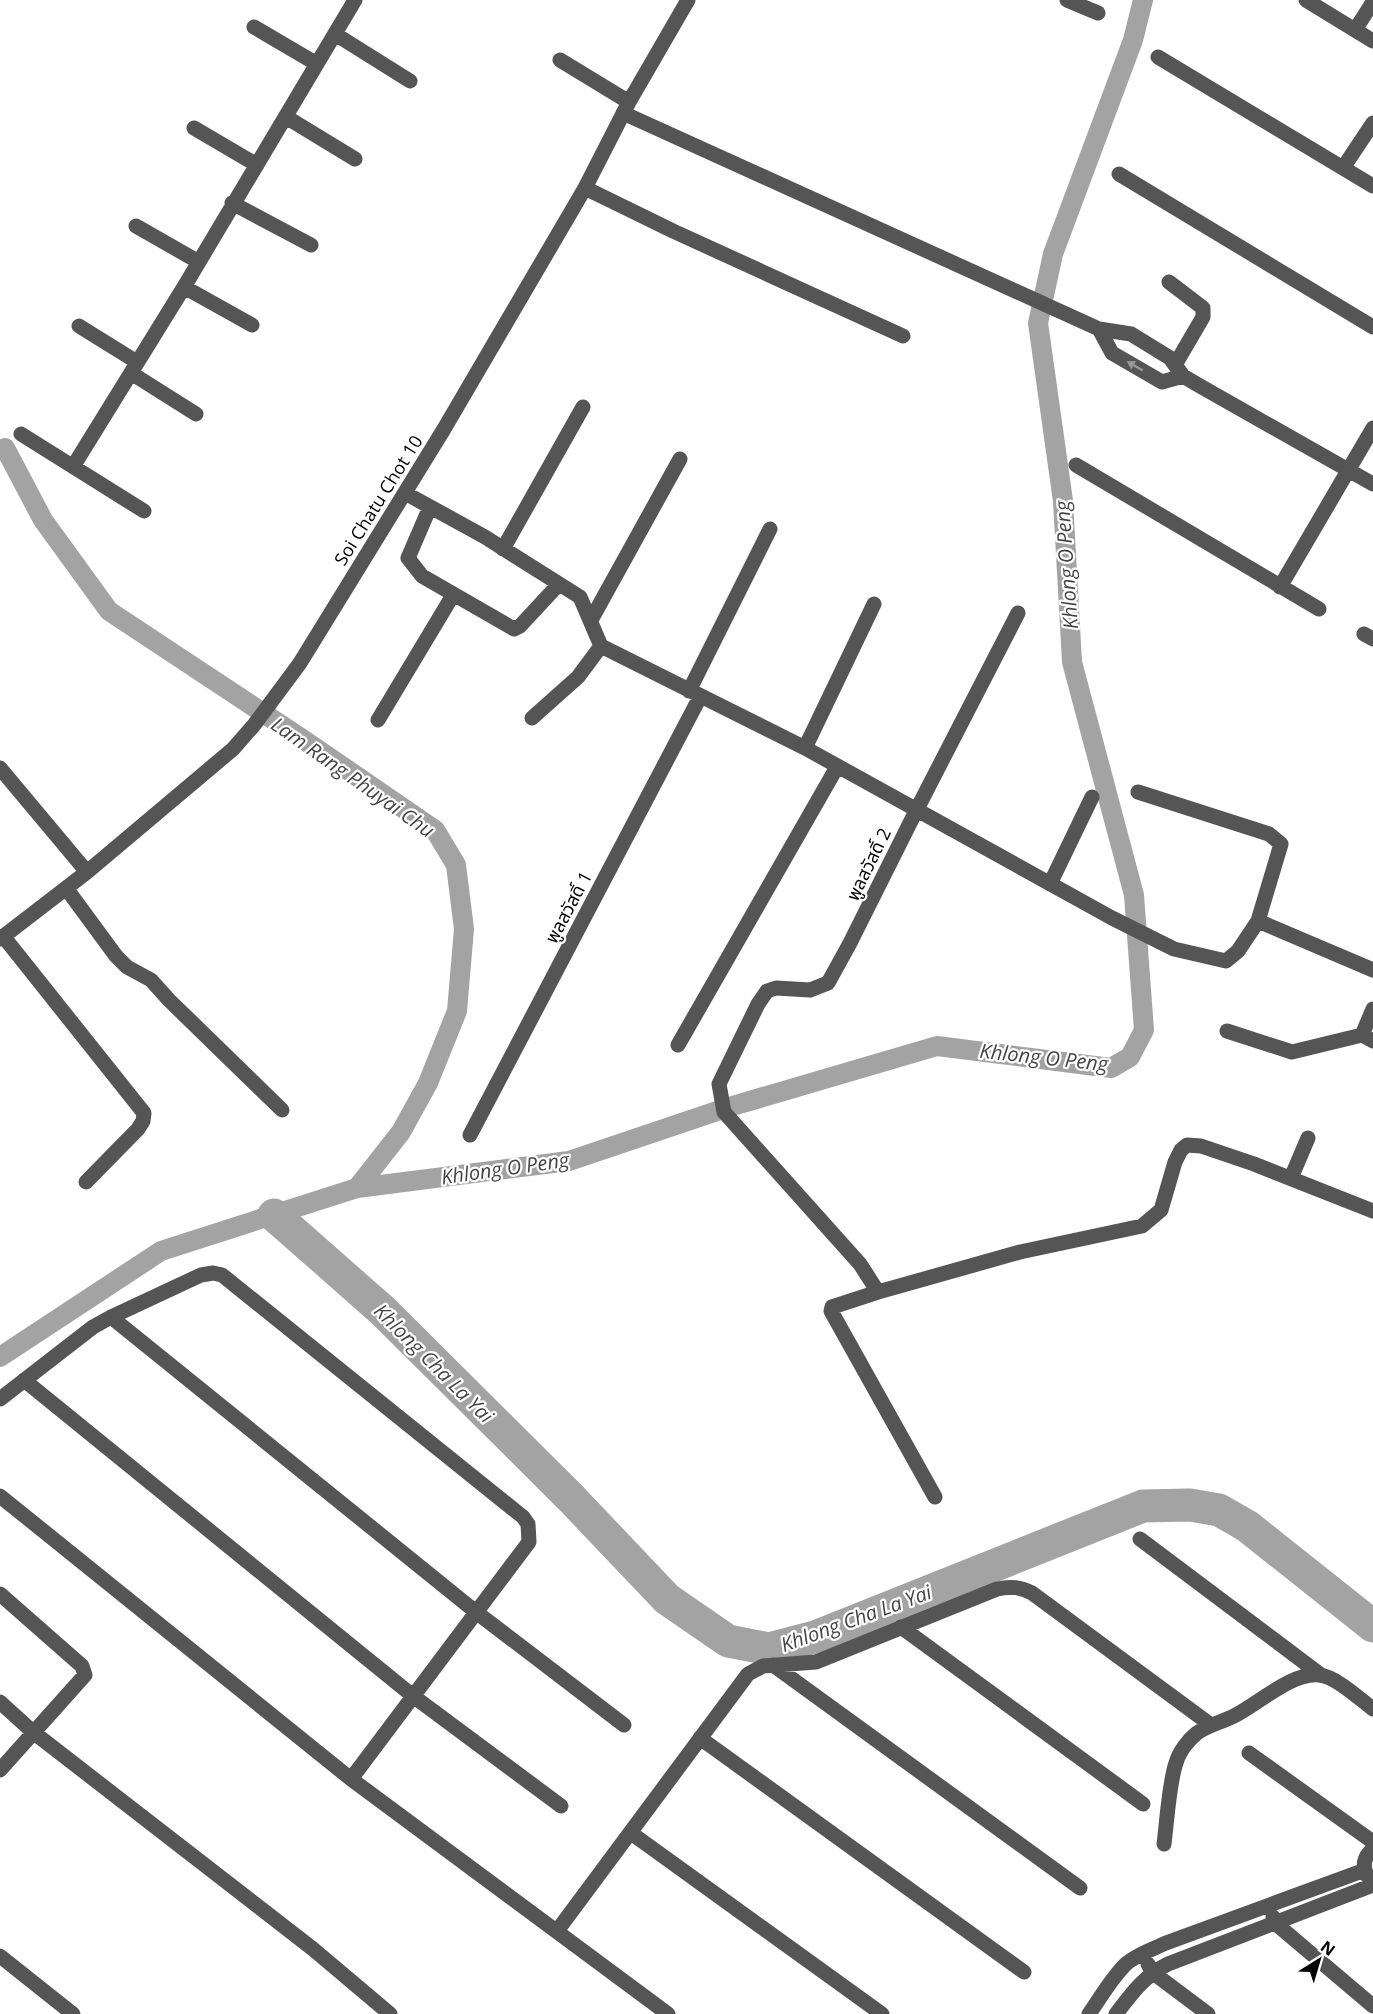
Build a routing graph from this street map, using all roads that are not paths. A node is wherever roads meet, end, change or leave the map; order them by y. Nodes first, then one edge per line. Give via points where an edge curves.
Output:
1 (355, 0) edge
2 (688, 0) edge
3 (1067, 0) edge
4 (1306, 0) edge
5 (1373, 2) edge
6 (1098, 13) dead end
7 (254, 27) dead end
8 (1355, 30) junction
9 (335, 34) junction
10 (1373, 41) edge
11 (1158, 57) dead end
12 (560, 60) dead end
13 (317, 64) junction
14 (410, 81) dead end
15 (626, 107) junction
16 (286, 117) junction
17 (1373, 123) edge
18 (194, 129) dead end
19 (355, 159) dead end
20 (256, 165) junction
21 (1343, 168) junction
22 (1119, 174) dead end
23 (1373, 186) edge
24 (585, 188) junction
25 (232, 203) junction
26 (136, 226) dead end
27 (311, 245) dead end
28 (199, 262) junction
29 (1170, 282) dead end
30 (184, 287) junction
31 (252, 325) dead end
32 (80, 326) dead end
33 (1093, 326) junction
34 (1373, 327) edge
35 (903, 336) dead end
36 (134, 367) junction
37 (1179, 370) junction
38 (583, 407) dead end
39 (196, 414) dead end
40 (1373, 428) edge
41 (21, 434) dead end
42 (680, 459) dead end
43 (74, 465) junction
44 (1076, 465) dead end
45 (1348, 470) junction
46 (1373, 484) edge
47 (405, 493) junction
48 (430, 507) junction
49 (144, 511) dead end
50 (770, 530) dead end
51 (503, 549) junction
52 (559, 584) junction
53 (1280, 586) junction
54 (453, 595) junction
55 (874, 604) dead end
56 (1319, 609) dead end
57 (1018, 613) dead end
58 (591, 620) junction
59 (602, 646) junction
60 (695, 694) junction
61 (532, 718) dead end
62 (378, 720) dead end
63 (805, 748) junction
64 (837, 767) junction
65 (0, 768) edge
66 (1138, 792) dead end
67 (1092, 797) dead end
68 (916, 811) junction
69 (87, 872) junction
70 (1050, 884) junction
71 (66, 888) junction
72 (1258, 921) junction
73 (2, 938) edge
74 (1373, 970) edge
75 (1373, 1010) edge
76 (1227, 1031) dead end
77 (1368, 1038) edge
78 (678, 1045) dead end
79 (282, 1110) dead end
80 (470, 1135) dead end
81 (1308, 1138) dead end
82 (1291, 1178) junction
83 (86, 1182) dead end
84 (1373, 1211) edge
85 (878, 1292) junction
86 (111, 1317) junction
87 (24, 1380) junction
88 (0, 1399) edge
89 (0, 1496) edge
90 (935, 1497) dead end
91 (1140, 1539) dead end
92 (0, 1594) edge
93 (476, 1612) junction
94 (900, 1627) junction
95 (774, 1665) junction
96 (1321, 1675) junction
97 (413, 1696) junction
98 (0, 1702) edge
99 (1373, 1709) edge
100 (624, 1725) dead end
101 (1211, 1725) junction
102 (33, 1732) junction
103 (700, 1738) junction
104 (1249, 1753) dead end
105 (0, 1770) edge
106 (351, 1779) junction
107 (1143, 1804) dead end
108 (561, 1806) dead end
109 (631, 1833) junction
110 (1373, 1842) edge
111 (1164, 1844) dead end
112 (1373, 1849) edge
113 (1370, 1879) edge
114 (1080, 1887) dead end
115 (1269, 1906) junction
116 (1275, 1923) junction
117 (557, 1931) junction
118 (1142, 1954) junction
119 (0, 1956) edge
120 (1024, 1972) dead end
121 (1152, 1972) junction
122 (1373, 2006) edge
123 (73, 2014) edge
124 (390, 2014) edge
125 (668, 2014) edge
126 (882, 2014) edge
127 (1089, 2014) edge
128 (1116, 2014) edge
129 (1209, 2014) edge

1 - 9 street
2 - 15 street, Soi Chatu Chot 10
3 - 6 street
4 - 8 street
5 - 8 street
7 - 13 street
8 - 10 street
9 - 13 street
9 - 14 street
11 - 21 street
12 - 15 street
13 - 16 street
15 - 24 street, Soi Chatu Chot 10
15 - 33 street
16 - 19 street
16 - 20 street
17 - 21 street
18 - 20 street
20 - 25 street
21 - 23 street
22 - 34 street
24 - 35 street
24 - 47 street, Soi Chatu Chot 10
25 - 27 street
25 - 28 street
26 - 28 street
28 - 30 street
29 - 37 street via 1203,308 1203,317
30 - 31 street
30 - 36 street
32 - 36 street
33 - 37 street via 1131,334 1170,358
37 -> 33 street via 1162,382 1112,353
36 - 39 street
36 - 43 street
37 - 45 street
38 - 51 street
40 - 45 street
41 - 43 street
42 - 58 street
43 - 49 street
44 - 53 street
45 - 46 street
45 - 53 street
47 - 48 street
47 - 69 street, Soi Chatu Chot 10 via 300,663 233,749
48 - 51 street
48 - 54 street via 408,558 422,576
50 - 60 street, พูลสวัสดิ์ 1
51 - 52 street
52 - 54 street via 514,629
52 - 58 street via 580,597
53 - 56 street
54 - 62 street
55 - 63 street
57 - 68 street, พูลสวัสดิ์ 2
58 - 59 street
59 - 60 street
59 - 61 street via 578,677
60 - 63 street
60 - 80 street, พูลสวัสดิ์ 1
63 - 64 street
64 - 68 street
64 - 78 street
65 - 69 street
66 - 72 street via 1269,834 1281,844
67 - 70 street
68 - 70 street
68 - 85 street, พูลสวัสดิ์ 2 via 828,983 810,990 785,987 767,991 719,1084 724,1112 860,1264
69 - 71 street, Soi Chatu Chot 10
70 - 72 street via 1174,949 1226,961 1238,951
71 - 73 street, Soi Chatu Chot 10
71 - 79 street via 116,956 127,967 152,980
72 - 74 street
73 - 83 street via 144,1113 138,1129
75 - 77 street
76 - 77 street via 1292,1052
81 - 82 street
82 - 84 street
82 - 85 street via 1202,1146 1187,1145 1174,1162 1161,1210 1143,1227 1020,1252
85 - 90 street via 832,1307 831,1311
86 - 87 street
86 - 93 street
86 - 93 street via 201,1275 222,1275 524,1517 529,1542
87 - 88 street
87 - 97 street
89 - 106 street
91 - 96 street
92 - 102 street via 85,1670 81,1681
93 - 97 street
93 - 100 street
94 - 95 street via 816,1662
94 - 101 street via 997,1588 1021,1588
94 - 107 street
95 - 103 street via 748,1674
95 - 114 street
96 - 99 street
96 - 101 street via 1292,1681 1234,1716
97 - 106 street
97 - 108 street
98 - 102 street
101 - 111 street via 1195,1735 1176,1762
102 - 105 street
102 - 124 street via 305,1943
103 - 109 street
103 - 120 street
104 - 110 street
106 - 117 street
109 - 117 street
109 - 126 street
112 - 113 street via 1365,1858
113 - 115 street
113 - 116 street
115 - 116 street
115 - 118 street
116 - 121 street
116 - 122 street
117 - 125 street
118 - 121 street
118 - 127 street via 1119,1972
119 - 123 street
121 - 128 street
121 - 129 street

